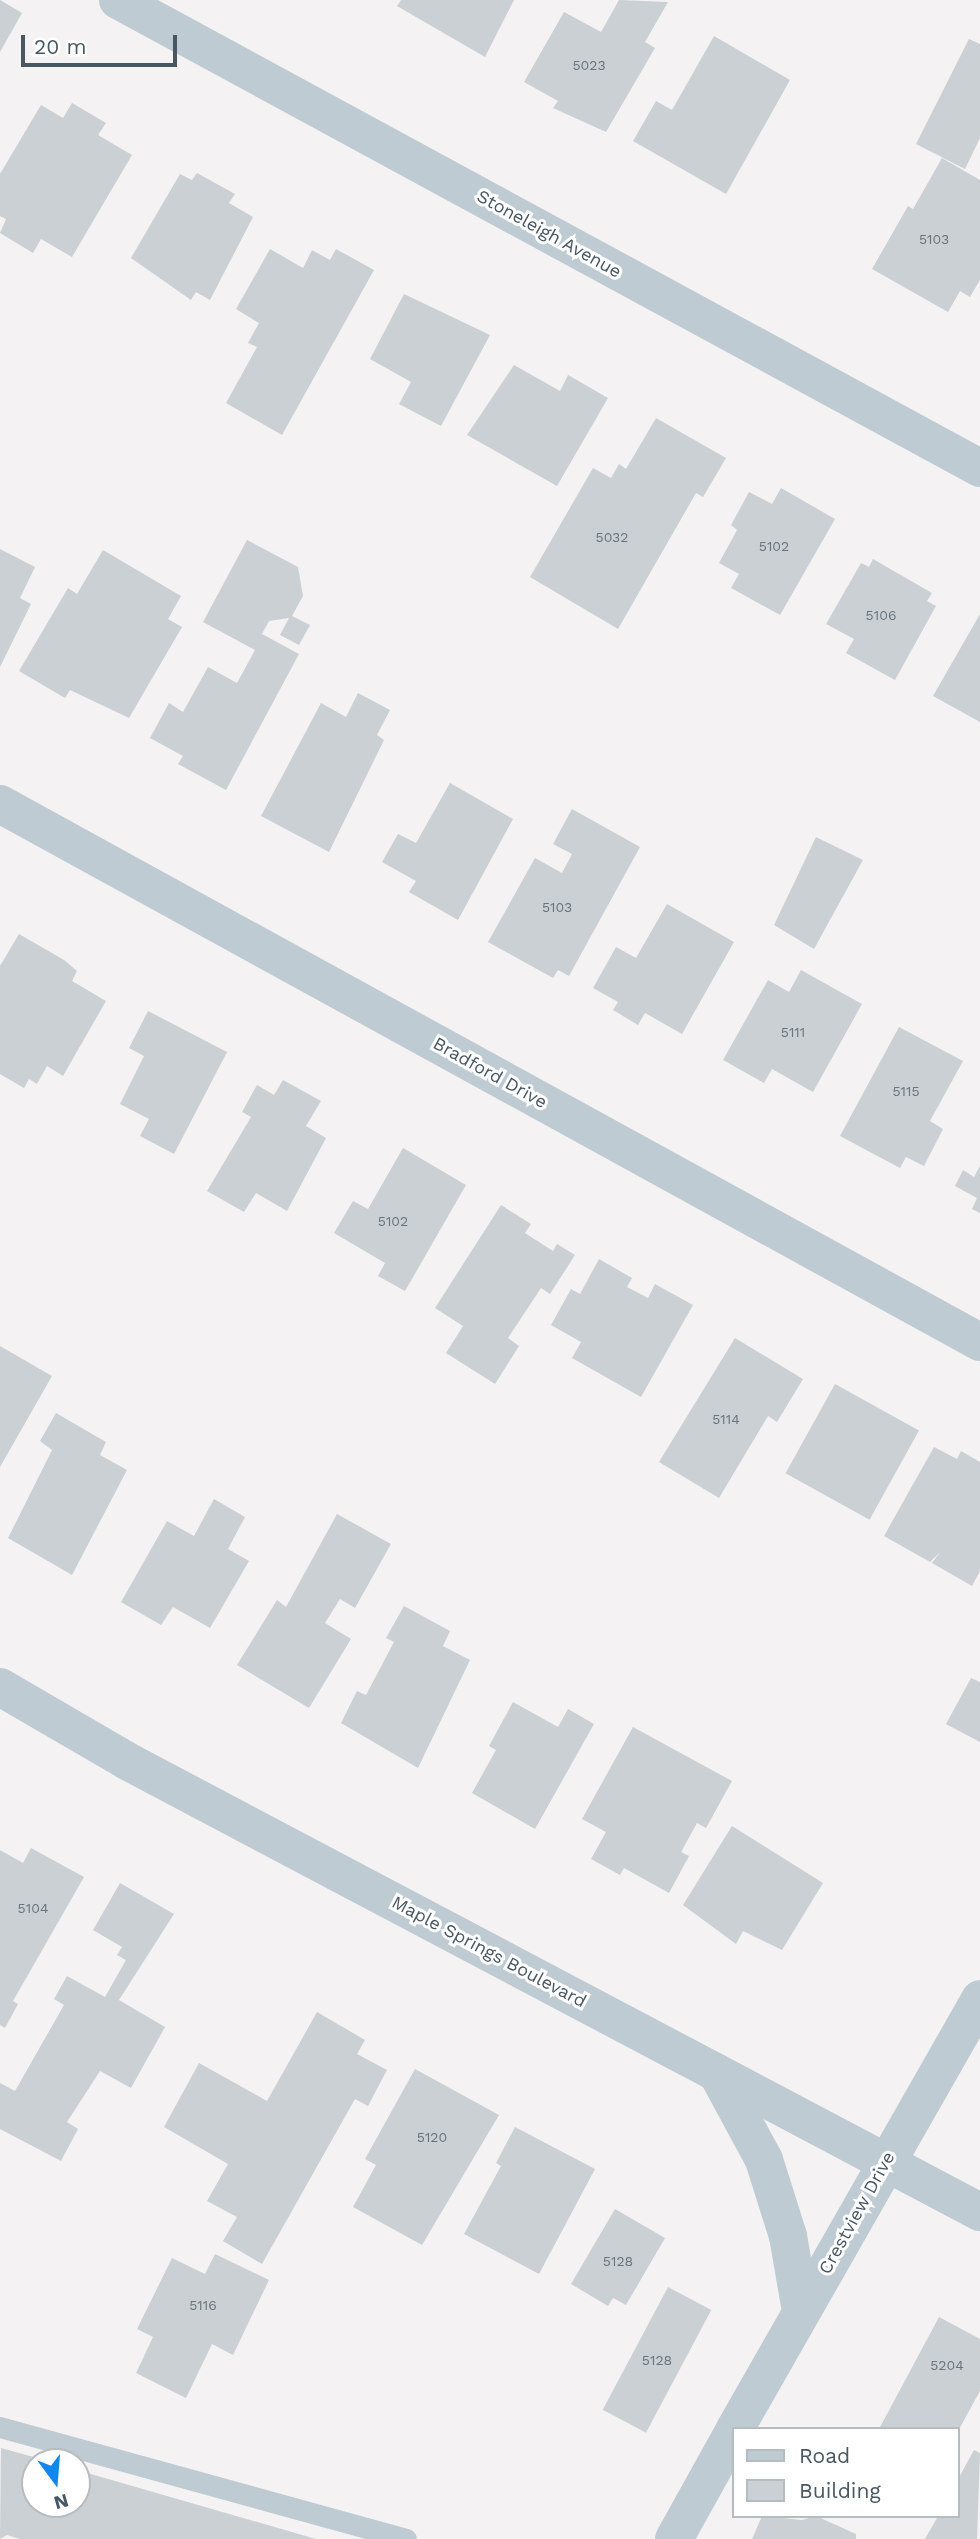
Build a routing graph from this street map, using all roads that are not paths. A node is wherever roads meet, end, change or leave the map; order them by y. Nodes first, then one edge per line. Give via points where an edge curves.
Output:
1 (118, 0) edge
2 (980, 468) edge
3 (0, 804) edge
4 (980, 1342) edge
5 (0, 1687) edge
6 (980, 1999) edge
7 (717, 2073) junction
8 (886, 2162) junction
9 (980, 2212) edge
10 (802, 2311) junction
11 (0, 2427) edge
12 (736, 2427) edge
13 (732, 2435) edge
14 (406, 2539) edge
15 (674, 2539) edge

1 - 2 street, Stoneleigh Avenue
3 - 4 street, Bradford Drive
5 - 7 street, Maple Springs Boulevard via 127,1761
6 - 8 street, Crestview Drive
7 - 8 street, Maple Springs Boulevard
7 - 10 street via 764,2160 788,2236
8 - 9 street, Maple Springs Boulevard
8 - 10 street, Crestview Drive
10 - 12 street, Crestview Drive
11 - 14 lane
13 - 15 street, Crestview Drive

